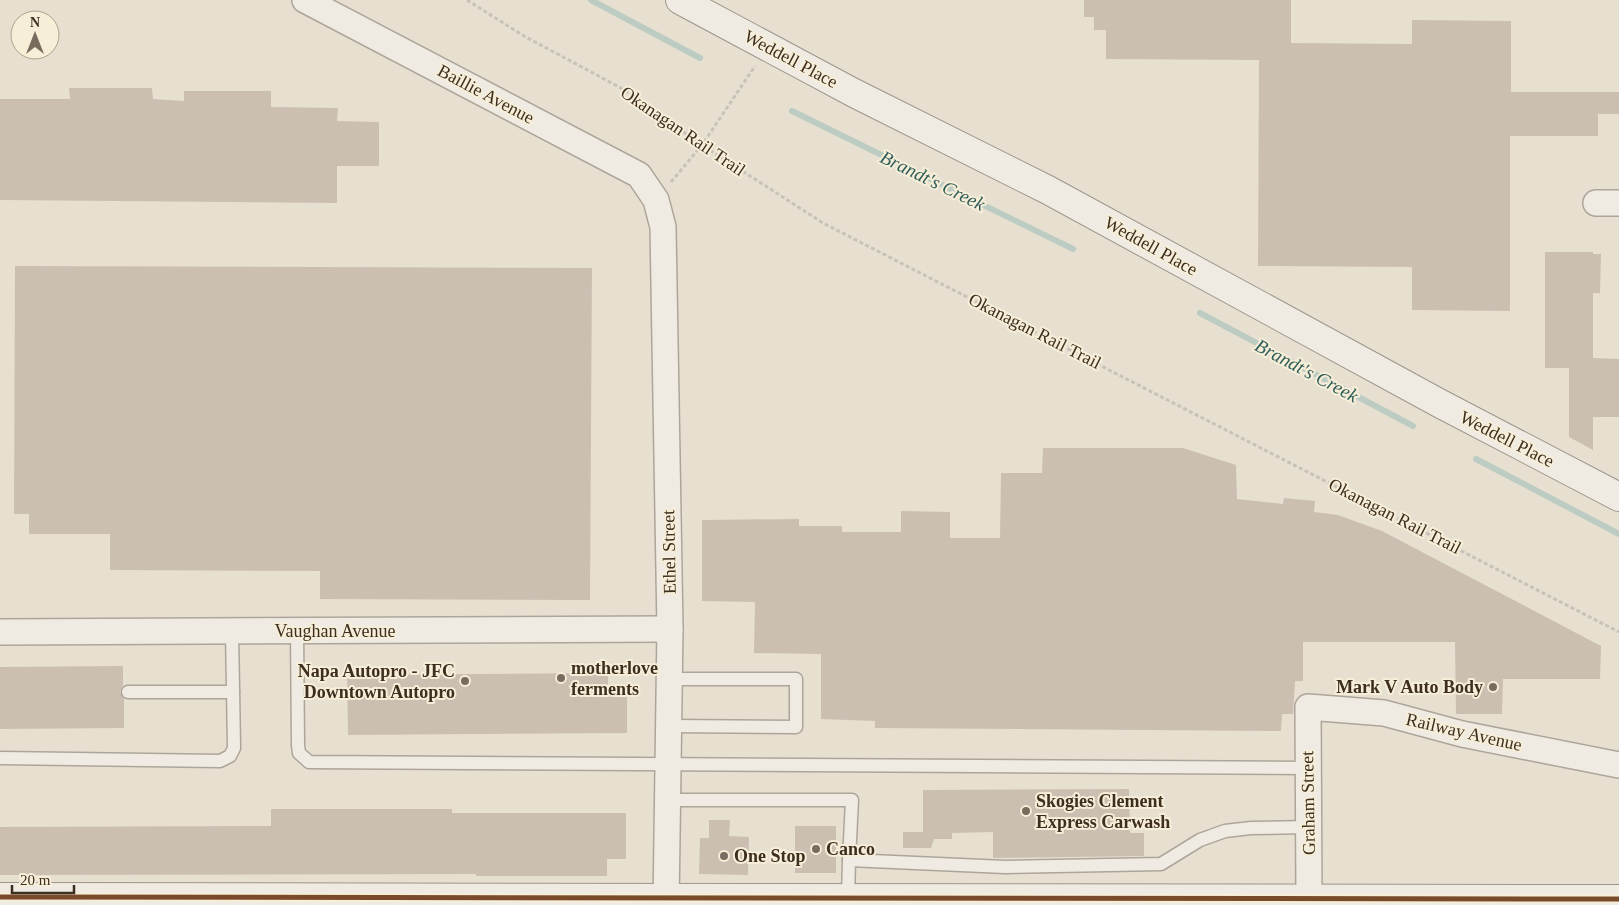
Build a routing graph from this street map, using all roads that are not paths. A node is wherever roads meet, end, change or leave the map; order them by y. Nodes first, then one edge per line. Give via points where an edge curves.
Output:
1 (306, 0) edge
2 (680, 0) edge
3 (656, 200) joint
4 (1619, 496) edge
5 (670, 629) junction
6 (232, 631) junction
7 (296, 631) junction
8 (0, 632) edge
9 (669, 679) junction
10 (128, 692) dead end
11 (233, 692) junction
12 (1308, 707) joint
13 (669, 726) junction
14 (0, 758) edge
15 (668, 763) junction
16 (1619, 765) edge
17 (1307, 768) junction
18 (668, 800) junction
19 (1308, 827) junction
20 (849, 860) junction
21 (0, 897) edge
22 (848, 898) junction
23 (1308, 899) junction
24 (1608, 899) edge
25 (666, 901) edge
26 (1564, 905) edge

1 - 3 street, Baillie Avenue via 640,175
2 - 4 main road, Weddell Place via 1048,190 1439,403
3 - 5 street, Ethel Street via 663,227
5 - 7 street, Vaughan Avenue
5 - 9 street, Ethel Street
6 - 7 street, Vaughan Avenue
6 - 8 street, Vaughan Avenue
6 - 11 lane
7 - 15 lane via 298,744 299,753 309,762
9 - 13 street, Ethel Street
9 - 13 lane via 796,679 796,727
10 - 11 lane
11 - 14 lane via 234,748 230,756 220,761
12 - 16 street, Railway Avenue via 1384,713 1462,734
12 - 17 street, Graham Street
13 - 15 street, Ethel Street
15 - 17 lane
15 - 18 street, Ethel Street
17 - 19 street, Graham Street
18 - 20 lane via 852,800
18 - 25 street, Ethel Street
19 - 20 lane via 1225,831 1200,840 1161,864 1006,867
19 - 23 street, Graham Street
20 - 22 lane
21 - 25 main road
22 - 23 main road
22 - 25 main road
23 - 24 main road
24 - 26 main road

